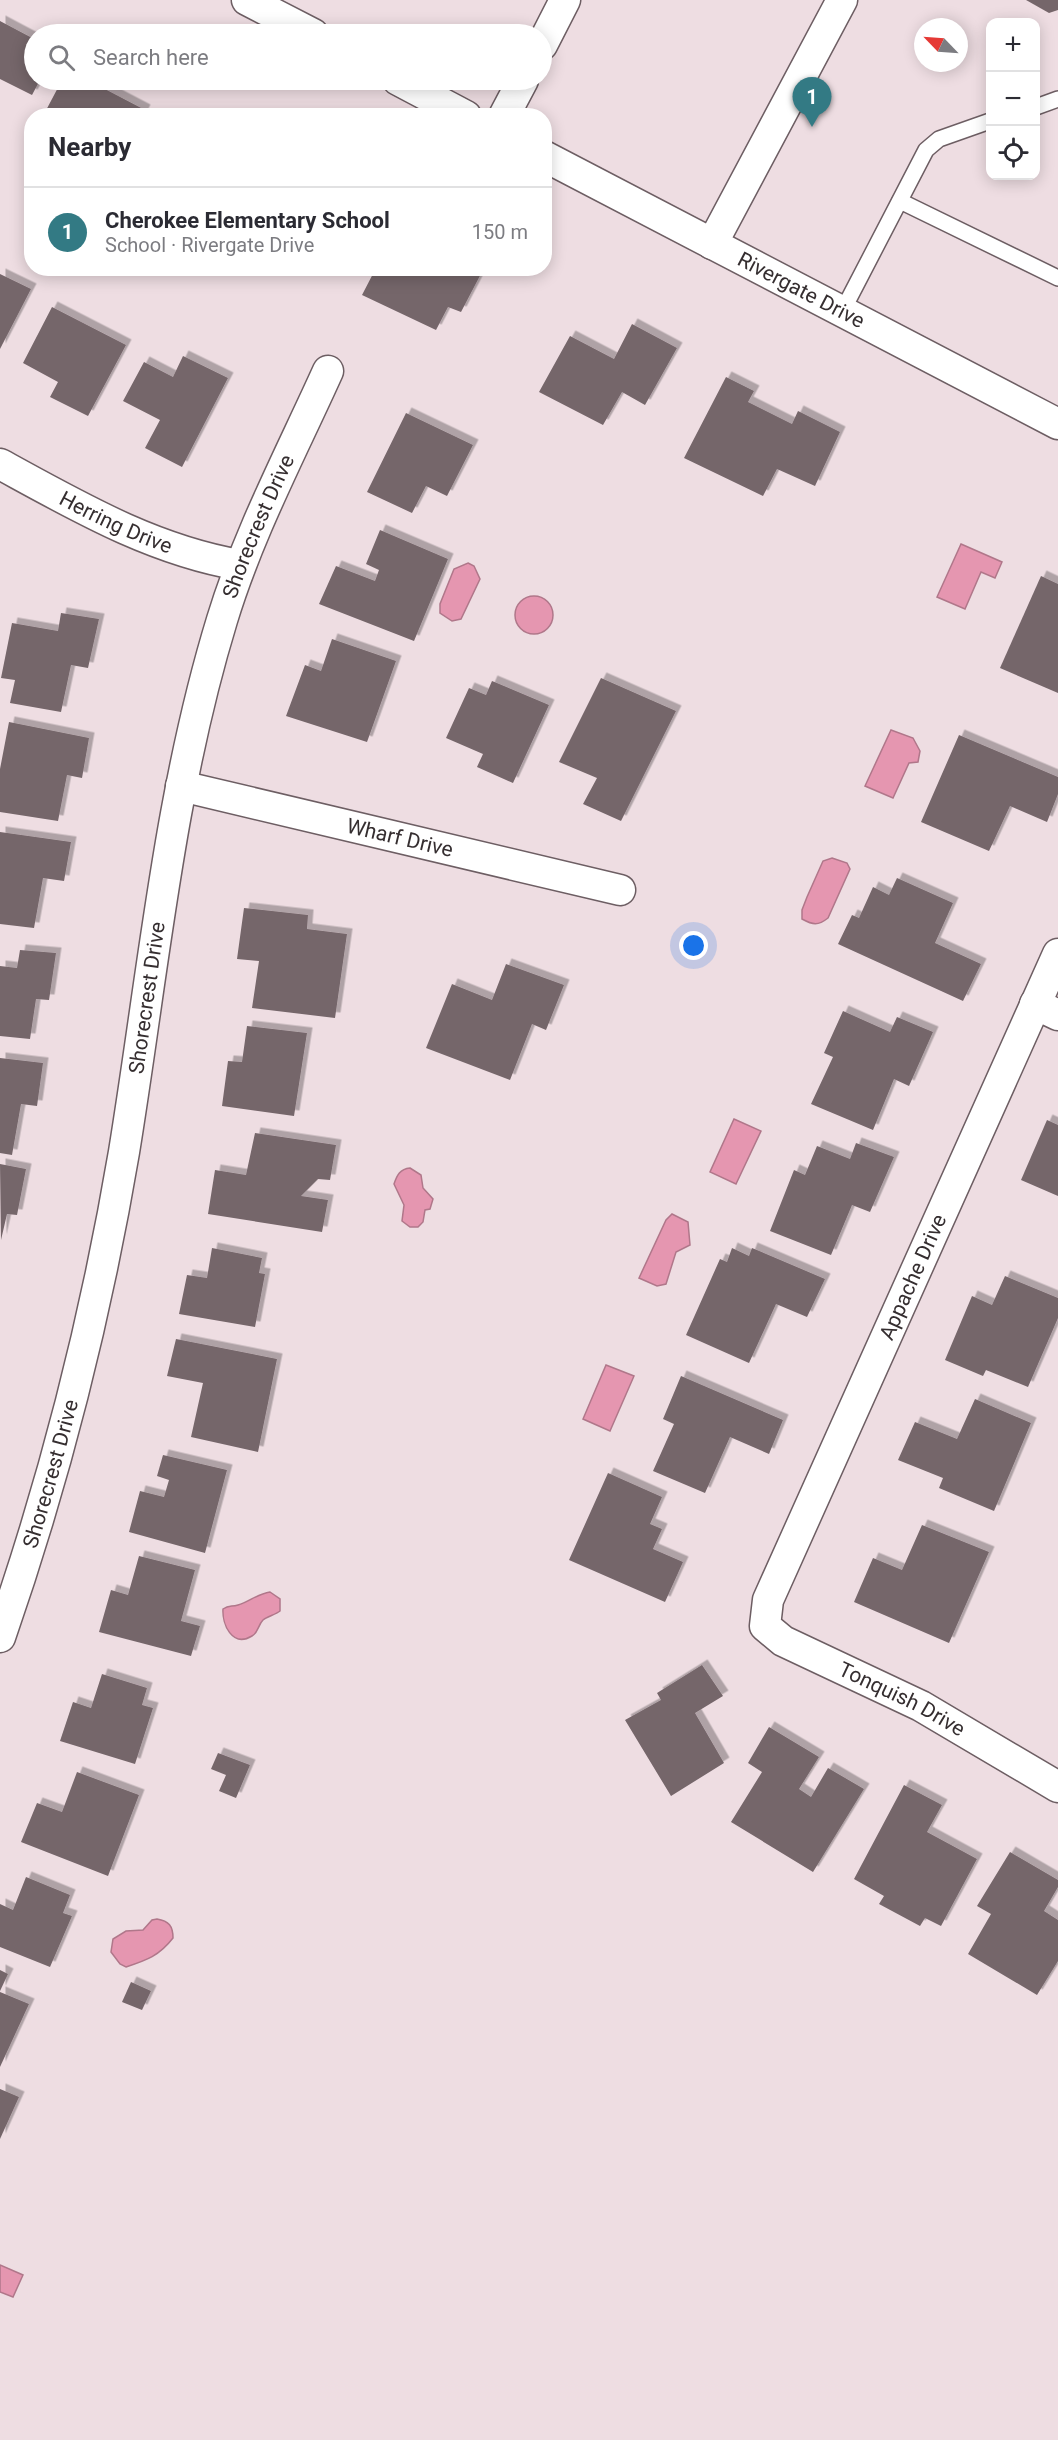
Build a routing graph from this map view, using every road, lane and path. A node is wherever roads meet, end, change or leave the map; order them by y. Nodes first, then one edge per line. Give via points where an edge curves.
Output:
1 (248, 0) edge
2 (565, 0) edge
3 (843, 0) edge
4 (294, 24) edge
5 (552, 25) edge
6 (417, 90) edge
7 (518, 90) edge
8 (1058, 99) edge
9 (1040, 105) edge
10 (451, 108) edge
11 (508, 108) edge
12 (986, 122) edge
13 (552, 160) edge
14 (900, 201) junction
15 (712, 244) junction
16 (1058, 278) edge
17 (842, 312) junction
18 (328, 371) dead end
19 (1058, 424) edge
20 (0, 464) edge
21 (240, 565) junction
22 (181, 786) junction
23 (620, 890) dead end
24 (1058, 954) edge
25 (1047, 1009) edge
26 (768, 1600) joint
27 (0, 1637) edge
28 (1058, 1787) edge

1 - 4 street
2 - 5 street
3 - 15 street
6 - 10 street
7 - 11 street
8 - 9 lane
12 - 14 lane via 939,139 926,150
13 - 15 street, Rivergate Drive
14 - 16 lane
14 - 17 lane
15 - 17 street, Rivergate Drive
17 - 19 street, Rivergate Drive
18 - 21 street, Shorecrest Drive
20 - 21 street, Herring Drive via 107,522 175,550
21 - 22 street, Shorecrest Drive via 205,681
22 - 23 street, Wharf Drive
22 - 27 street, Shorecrest Drive via 92,1322 32,1547
24 - 25 street, Appache Drive
25 - 26 street, Appache Drive
26 - 28 street, Tonquish Drive via 765,1626 783,1641 921,1706

